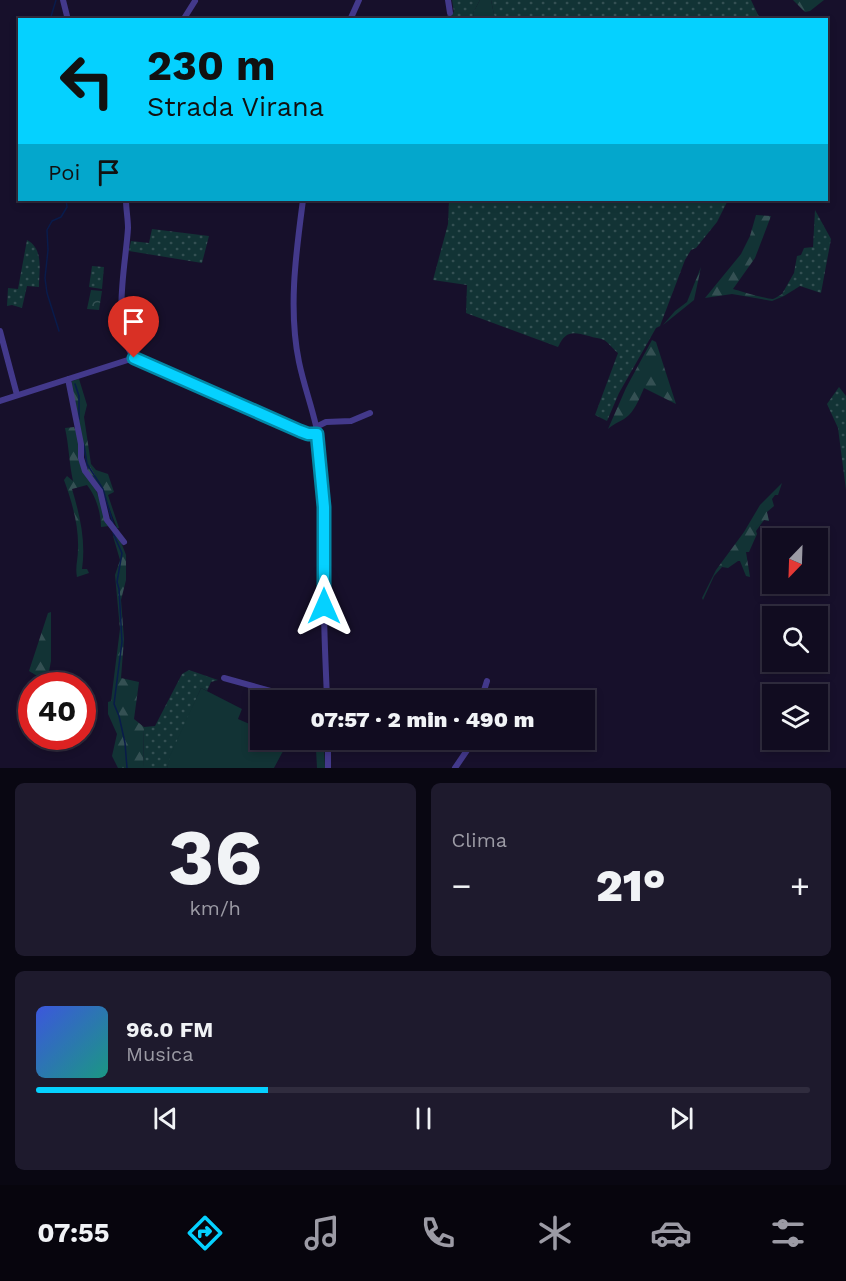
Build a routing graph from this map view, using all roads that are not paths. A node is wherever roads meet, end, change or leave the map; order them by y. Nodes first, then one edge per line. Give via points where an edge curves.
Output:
1 (63, 0) edge
2 (359, 0) edge
3 (448, 0) edge
4 (195, 1) edge
5 (450, 14) dead end
6 (68, 18) edge
7 (184, 18) edge
8 (351, 18) edge
9 (126, 201) edge
10 (303, 201) edge
11 (0, 330) edge
12 (134, 358) junction
13 (68, 379) junction
14 (17, 395) junction
15 (0, 401) edge
16 (370, 413) dead end
17 (317, 430) junction
18 (124, 542) dead end
19 (224, 678) dead end
20 (487, 681) dead end
21 (267, 690) edge
22 (327, 690) edge
23 (484, 690) edge
24 (328, 750) edge
25 (467, 750) edge
26 (328, 768) edge
27 (455, 768) edge

1 - 6 street
2 - 8 street
3 - 5 street
4 - 7 street
9 - 12 street via 128,225 121,300 126,339
10 - 17 street via 293,319 299,363
11 - 14 street
12 - 13 street
12 - 17 street via 290,427 308,434
13 - 14 street
13 - 18 street via 81,458 100,491 106,520
14 - 15 street
16 - 17 street via 351,422 326,422
17 - 22 street via 324,507
19 - 21 street
20 - 23 street
24 - 26 street
25 - 27 street

